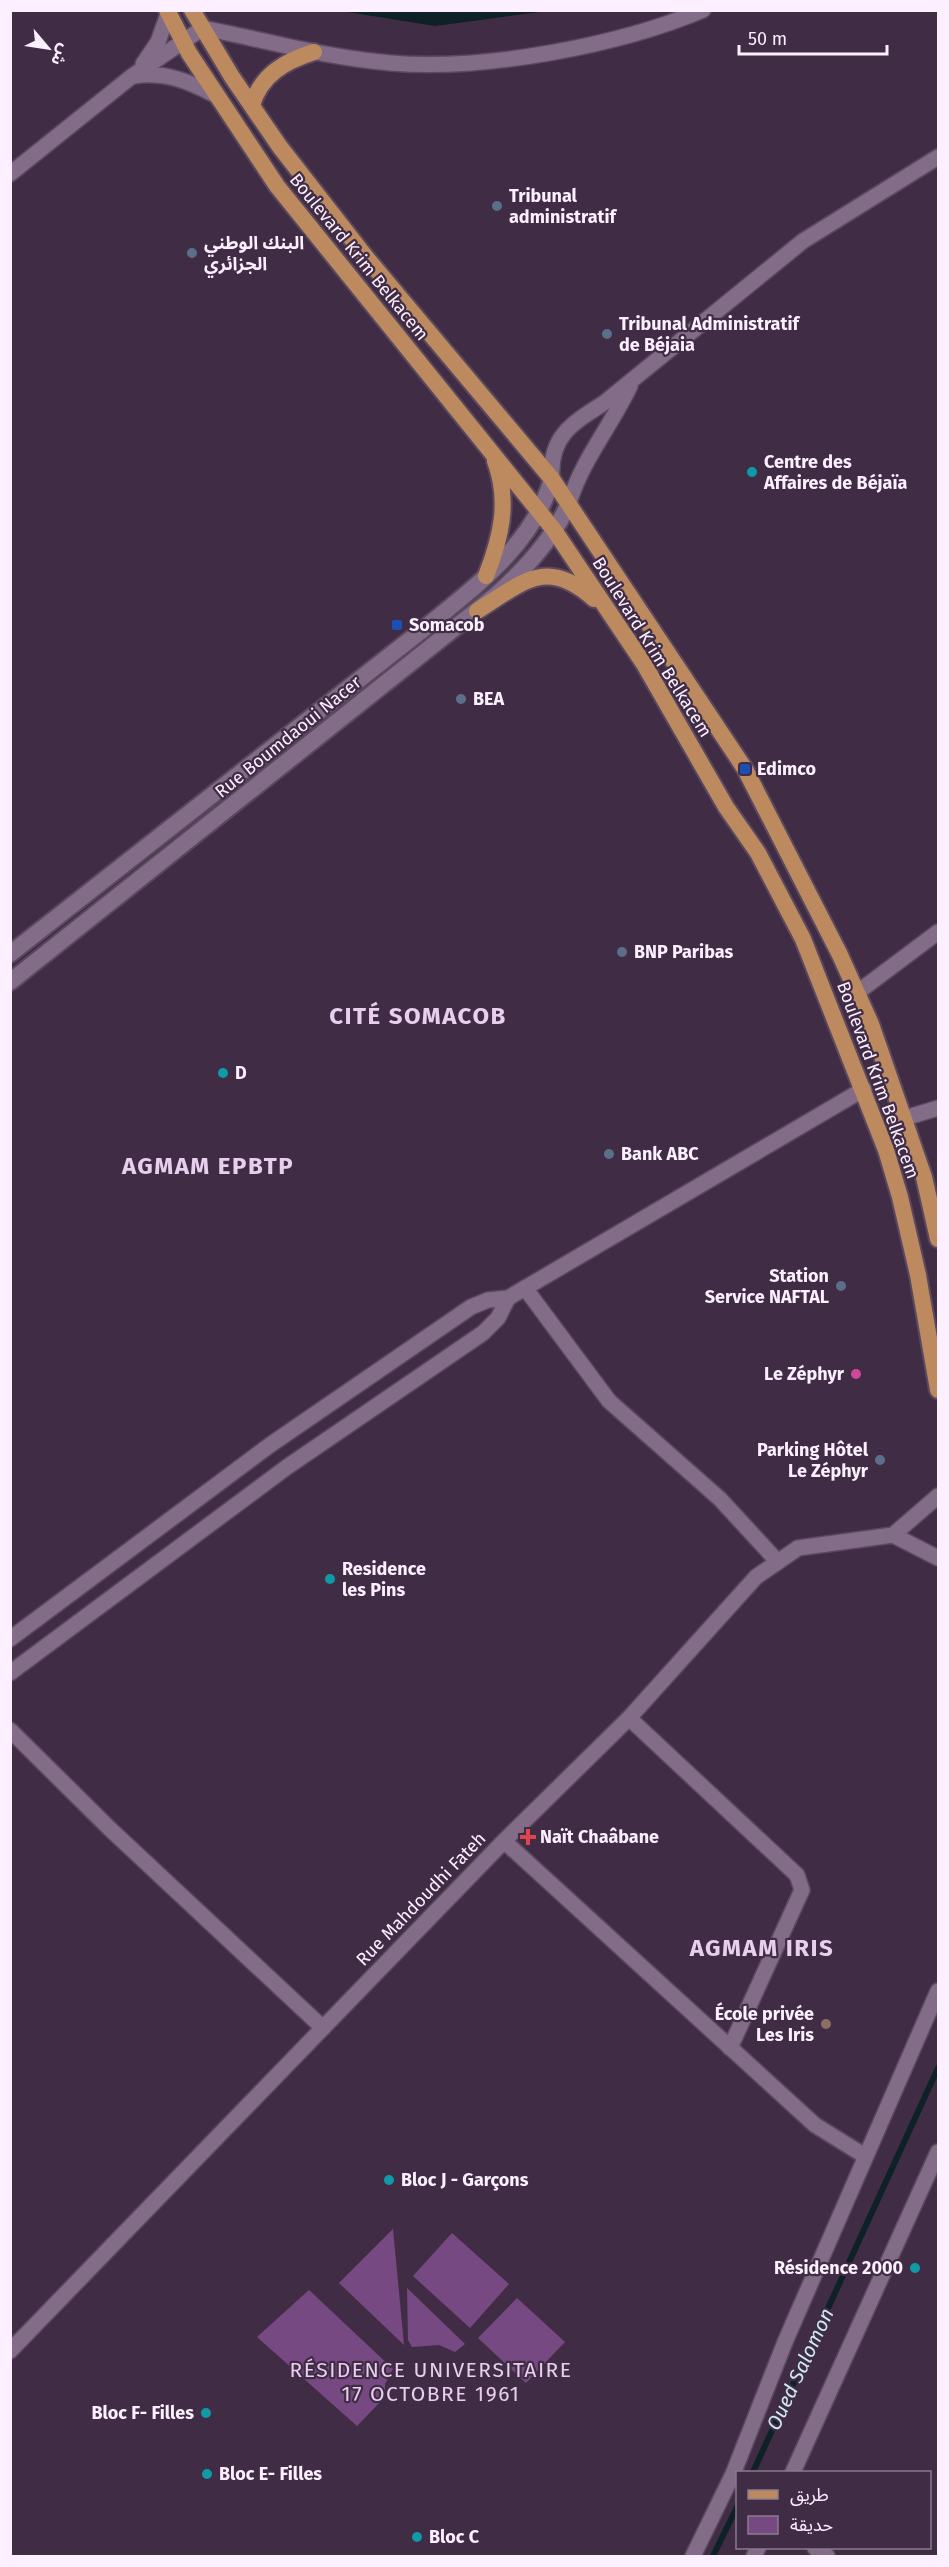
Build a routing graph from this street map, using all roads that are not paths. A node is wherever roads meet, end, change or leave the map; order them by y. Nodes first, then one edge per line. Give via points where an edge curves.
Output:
1 (192, 10) edge
2 (703, 10) edge
3 (168, 12) edge
4 (203, 28) junction
5 (184, 42) junction
6 (314, 52) junction
7 (131, 76) junction
8 (217, 96) junction
9 (252, 105) junction
10 (939, 157) edge
11 (10, 174) edge
12 (632, 380) junction
13 (491, 452) junction
14 (552, 479) junction
15 (569, 503) junction
16 (539, 511) junction
17 (554, 530) junction
18 (486, 576) junction
19 (477, 611) junction
20 (613, 617) junction
21 (939, 932) edge
22 (10, 954) edge
23 (10, 982) edge
24 (858, 992) junction
25 (864, 1089) junction
26 (939, 1108) edge
27 (904, 1118) junction
28 (939, 1239) edge
29 (525, 1288) junction
30 (508, 1298) junction
31 (939, 1390) edge
32 (939, 1496) edge
33 (893, 1535) junction
34 (939, 1558) edge
35 (778, 1562) junction
36 (10, 1639) edge
37 (10, 1672) edge
38 (629, 1718) junction
39 (10, 1730) edge
40 (504, 1841) junction
41 (939, 1991) edge
42 (323, 2028) junction
43 (730, 2048) junction
44 (939, 2152) edge
45 (865, 2157) junction
46 (10, 2351) edge
47 (793, 2471) edge
48 (693, 2556) edge

1 - 4 main road, Boulevard Krim Belkacem
2 - 6 street via 662,27 602,42 465,64 390,63
3 - 5 main road, Boulevard Krim Belkacem
3 - 7 street via 151,54
4 - 5 street
4 - 6 street
4 - 9 main road, Boulevard Krim Belkacem
5 - 7 street
5 - 8 main road, Boulevard Krim Belkacem
6 - 9 main road via 293,58 276,70 261,84
7 - 8 street via 174,77
7 - 11 street
8 - 13 main road, Boulevard Krim Belkacem via 277,186
9 - 14 main road, Boulevard Krim Belkacem via 365,256
10 - 12 street via 803,241
12 - 14 street via 561,436 551,463
12 - 15 street via 580,471
13 - 16 main road, Boulevard Krim Belkacem
13 - 18 main road via 500,478 503,519
14 - 15 main road, Boulevard Krim Belkacem
14 - 16 street, Rue Boumdaoui Nacer
15 - 17 street, Rue Boumdaoui Nacer
15 - 24 main road, Boulevard Krim Belkacem via 745,769
16 - 17 main road, Boulevard Krim Belkacem
16 - 18 street, Rue Boumdaoui Nacer via 513,550
17 - 19 street, Rue Boumdaoui Nacer via 515,578
17 - 20 main road, Boulevard Krim Belkacem
18 - 22 street, Rue Boumdaoui Nacer
19 - 20 main road via 531,577 543,575 577,585
19 - 23 street, Rue Boumdaoui Nacer
20 - 25 main road, Boulevard Krim Belkacem via 781,895
21 - 24 street
24 - 27 main road, Boulevard Krim Belkacem
25 - 29 street
25 - 31 main road, Boulevard Krim Belkacem via 900,1197
26 - 27 street
27 - 28 main road, Boulevard Krim Belkacem
29 - 30 street
29 - 35 street via 609,1401 720,1499
30 - 36 street via 479,1302 452,1320 270,1445
30 - 37 street via 498,1318 483,1333 286,1467
32 - 33 street
33 - 34 street
33 - 35 street, Rue Mahdoudhi Fateh via 798,1548
35 - 38 street, Rue Mahdoudhi Fateh via 756,1577
38 - 40 street, Rue Mahdoudhi Fateh
38 - 43 street via 796,1875 802,1890
39 - 42 street
40 - 42 street, Rue Mahdoudhi Fateh
40 - 43 street
41 - 45 street
42 - 46 street, Rue Mahdoudhi Fateh
43 - 45 street via 815,2125
44 - 47 street
45 - 48 street via 733,2474

